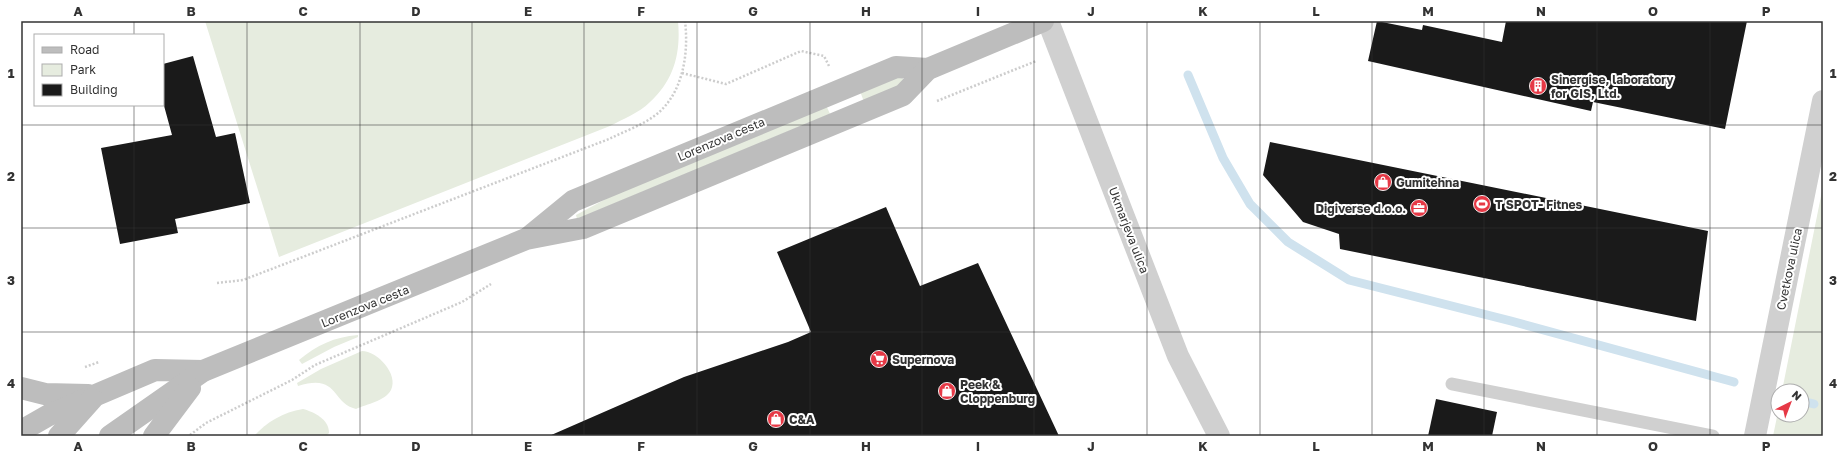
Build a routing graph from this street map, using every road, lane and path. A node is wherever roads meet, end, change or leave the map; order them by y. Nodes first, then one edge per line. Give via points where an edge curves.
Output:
1 (685, 21) edge
2 (1043, 21) edge
3 (1048, 21) edge
4 (829, 67) dead end
5 (928, 69) junction
6 (682, 73) junction
7 (1823, 101) edge
8 (526, 239) junction
9 (217, 283) dead end
10 (203, 371) junction
11 (1452, 384) dead end
12 (21, 388) edge
13 (95, 395) junction
14 (21, 431) edge
15 (59, 436) edge
16 (110, 436) edge
17 (154, 436) edge
18 (1219, 436) edge
19 (1713, 436) edge
20 (1755, 436) edge

1 - 6 path via 687,40
2 - 5 street, Lorenzova cesta
3 - 18 street, Ukmarjeva ulica via 1178,356
4 - 6 path via 824,56 801,51 726,84
5 - 8 street, Lorenzova cesta via 903,95 583,228
5 - 8 street, Lorenzova cesta via 896,67 573,200
6 - 9 path via 672,98 653,117 608,139 243,280
7 - 20 street, Cvetkova ulica
8 - 10 street, Lorenzova cesta
10 - 13 street, Lorenzova cesta via 154,370
10 - 16 street, Lorenzova cesta
10 - 17 street
11 - 19 lane
12 - 13 street via 44,394
13 - 14 street, Lorenzova cesta via 49,415
13 - 15 street, Lorenzova cesta

